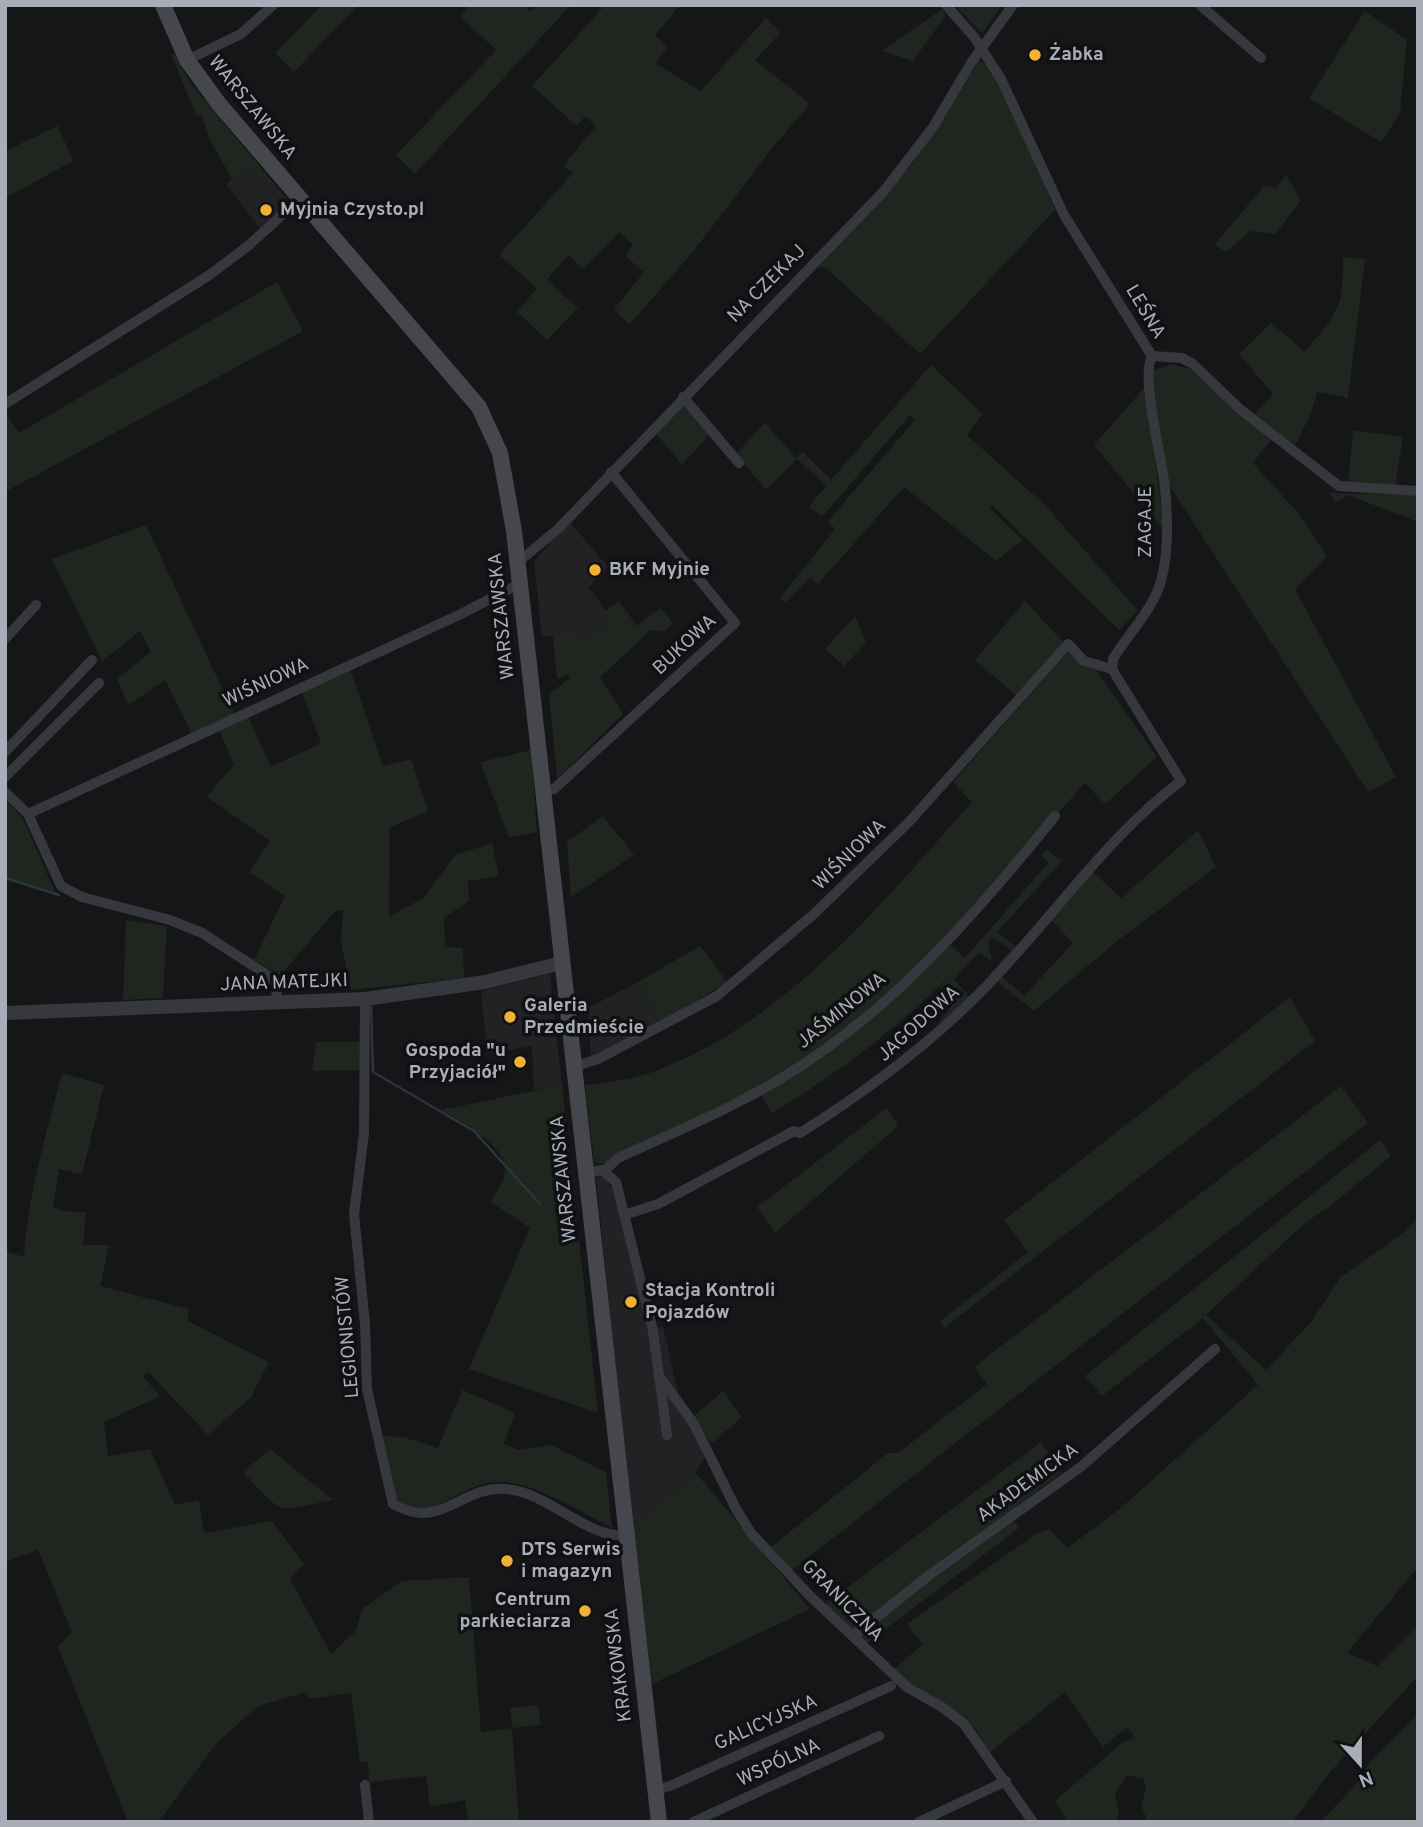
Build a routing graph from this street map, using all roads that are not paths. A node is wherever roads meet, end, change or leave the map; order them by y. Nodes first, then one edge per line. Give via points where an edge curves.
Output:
1 (163, 5) edge
2 (274, 5) edge
3 (946, 5) edge
4 (1013, 5) edge
5 (1200, 5) edge
6 (982, 48) junction
7 (1261, 58) dead end
8 (187, 60) junction
9 (300, 199) junction
10 (1152, 356) junction
11 (683, 397) junction
12 (5, 404) edge
13 (739, 463) dead end
14 (611, 472) junction
15 (1418, 491) edge
16 (517, 564) junction
17 (519, 583) junction
18 (36, 606) dead end
19 (5, 639) edge
20 (92, 660) dead end
21 (1112, 669) junction
22 (99, 683) dead end
23 (5, 752) edge
24 (5, 778) edge
25 (543, 791) junction
26 (5, 792) edge
27 (28, 814) junction
28 (1055, 816) dead end
29 (562, 962) junction
30 (365, 999) junction
31 (277, 1003) junction
32 (5, 1013) edge
33 (573, 1067) junction
34 (604, 1171) junction
35 (585, 1173) junction
36 (624, 1215) junction
37 (603, 1335) joint
38 (1215, 1349) dead end
39 (659, 1377) junction
40 (667, 1435) dead end
41 (626, 1535) junction
42 (853, 1636) junction
43 (891, 1686) dead end
44 (879, 1737) dead end
45 (1006, 1781) junction
46 (365, 1785) dead end
47 (655, 1790) junction
48 (369, 1822) edge
49 (659, 1822) edge
50 (693, 1822) edge
51 (919, 1822) edge
52 (1033, 1822) edge

1 - 8 main road, WARSZAWSKA
2 - 8 street via 241,34
3 - 6 street, LEŚNA
4 - 6 street, NA CZEKAJ
5 - 7 street
6 - 10 street, LEŚNA via 1030,136 1083,250
6 - 11 street, NA CZEKAJ via 933,127 884,191
8 - 9 main road, WARSZAWSKA
9 - 12 street via 208,276
9 - 16 main road, WARSZAWSKA via 479,407 503,464
10 - 15 street, LEŚNA via 1182,358 1192,364 1241,410 1339,486
10 - 21 street, ZAGAJE via 1147,376 1165,489 1165,559 1150,606 1112,659
11 - 13 street
11 - 14 street, NA CZEKAJ
14 - 16 street, NA CZEKAJ
14 - 25 street, BUKOWA via 736,623 554,789
16 - 17 main road, WARSZAWSKA
17 - 25 main road, WARSZAWSKA
17 - 27 street, WIŚNIOWA
18 - 19 street
20 - 23 street
21 - 33 street, WIŚNIOWA via 1084,661 1068,644 909,822 805,921 717,996 598,1059
21 - 36 street, JAGODOWA via 1181,780 1136,817 1016,956 946,1026 877,1084 800,1133 794,1131 658,1204
22 - 24 street
25 - 29 main road, WARSZAWSKA
26 - 27 street
27 - 31 street via 61,886 82,897 202,933 274,981
28 - 34 street, JAŚMINOWA via 941,948 853,1028 779,1080 618,1158
29 - 30 street, JANA MATEJKI via 485,982
29 - 33 main road, WARSZAWSKA
30 - 31 street, JANA MATEJKI
30 - 41 street, LEGIONISTÓW via 364,1133 354,1214 366,1324 367,1389 393,1504 428,1514 482,1490 512,1489 552,1504 604,1534
31 - 32 street, JANA MATEJKI
33 - 35 main road, WARSZAWSKA
34 - 35 street
34 - 36 street, GRANICZNA via 616,1182
35 - 37 main road, WARSZAWSKA
36 - 39 street, GRANICZNA via 653,1331
37 - 41 main road, KRAKOWSKA
38 - 42 street, AKADEMICKA via 1082,1466
39 - 40 street, GRANICZNA
39 - 42 street, GRANICZNA via 694,1424 751,1533
41 - 47 main road, KRAKOWSKA
42 - 45 street, GRANICZNA via 908,1688 964,1724
43 - 47 street, GALICYJSKA
44 - 50 street, WSPÓLNA
45 - 51 street
45 - 52 street, GRANICZNA
46 - 48 street
47 - 49 main road, KRAKOWSKA

